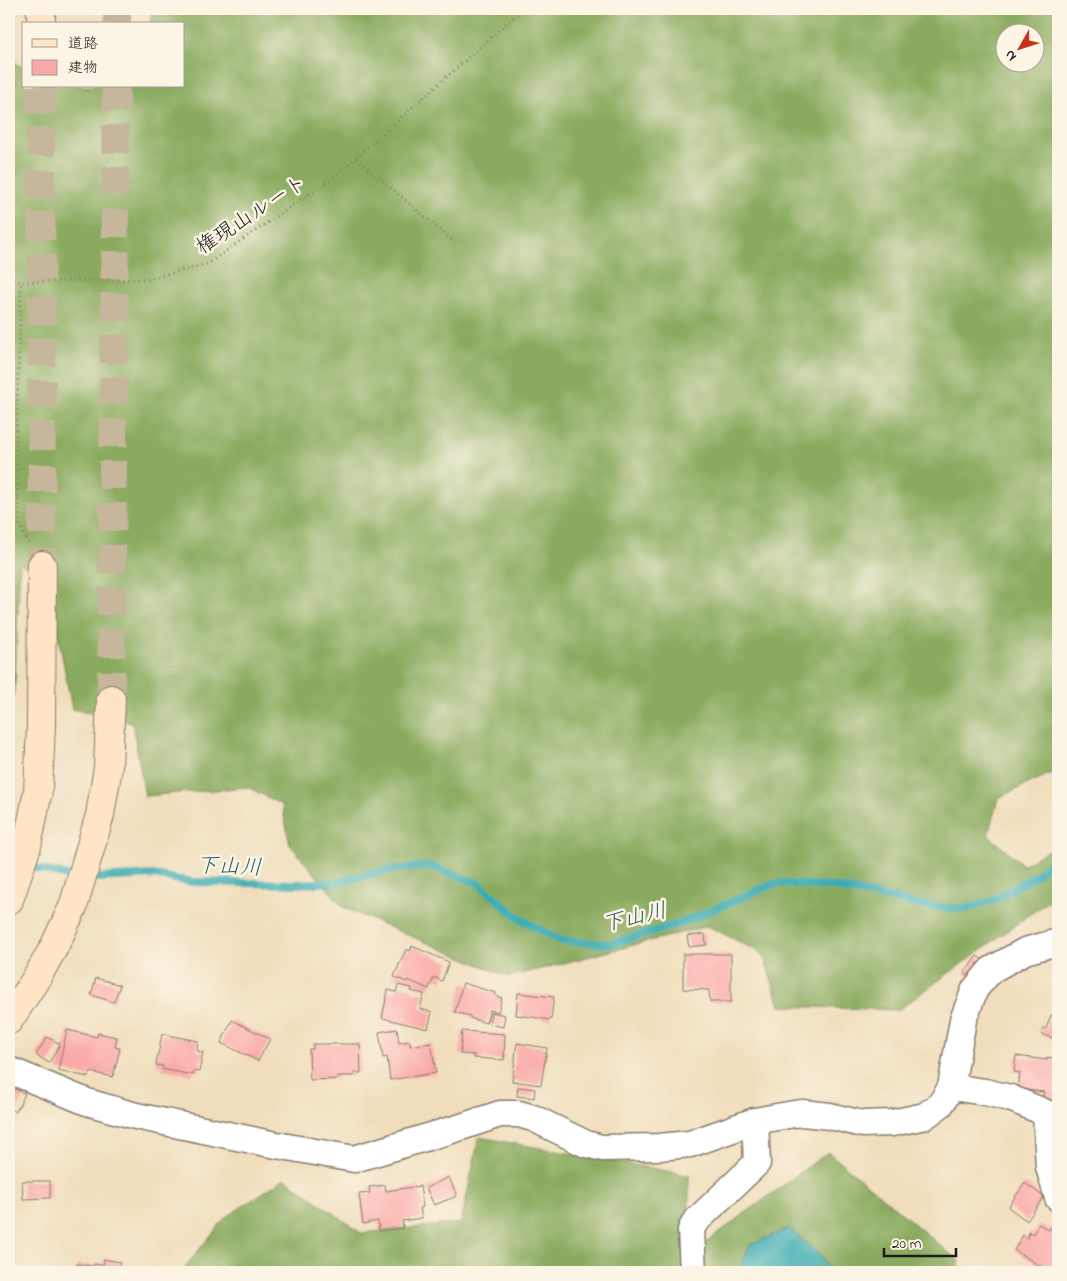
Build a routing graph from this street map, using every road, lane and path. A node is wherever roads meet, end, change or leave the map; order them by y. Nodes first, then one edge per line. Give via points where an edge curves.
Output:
1 (41, 9) edge
2 (523, 9) edge
3 (41, 22) edge
4 (356, 158) junction
5 (452, 240) dead end
6 (9, 278) edge
7 (21, 282) junction
8 (18, 524) dead end
9 (42, 565) tunnel mouth
10 (111, 699) tunnel mouth
11 (9, 900) edge
12 (1058, 942) edge
13 (9, 1020) edge
14 (9, 1070) edge
15 (951, 1087) junction
16 (755, 1121) junction
17 (1058, 1198) edge
18 (693, 1272) edge

1 - 3 street
2 - 4 path, 権現山ルート
4 - 5 path
4 - 7 path, 権現山ルート via 334,177 206,264 148,279
6 - 7 path, 権現山ルート
7 - 8 path via 16,444
9 - 11 street via 38,791 27,846
10 - 13 street via 108,767 100,815 73,907 41,971
12 - 15 street via 1025,951 991,970 975,990 963,1020
14 - 16 street via 86,1102 136,1116 354,1158 500,1114 533,1118 586,1144 602,1148 659,1148 690,1144
15 - 16 street via 941,1104 925,1116 892,1123 862,1124 803,1113
15 - 17 street via 1010,1098 1046,1113 1049,1167
16 - 18 street via 757,1163 695,1222 691,1230

